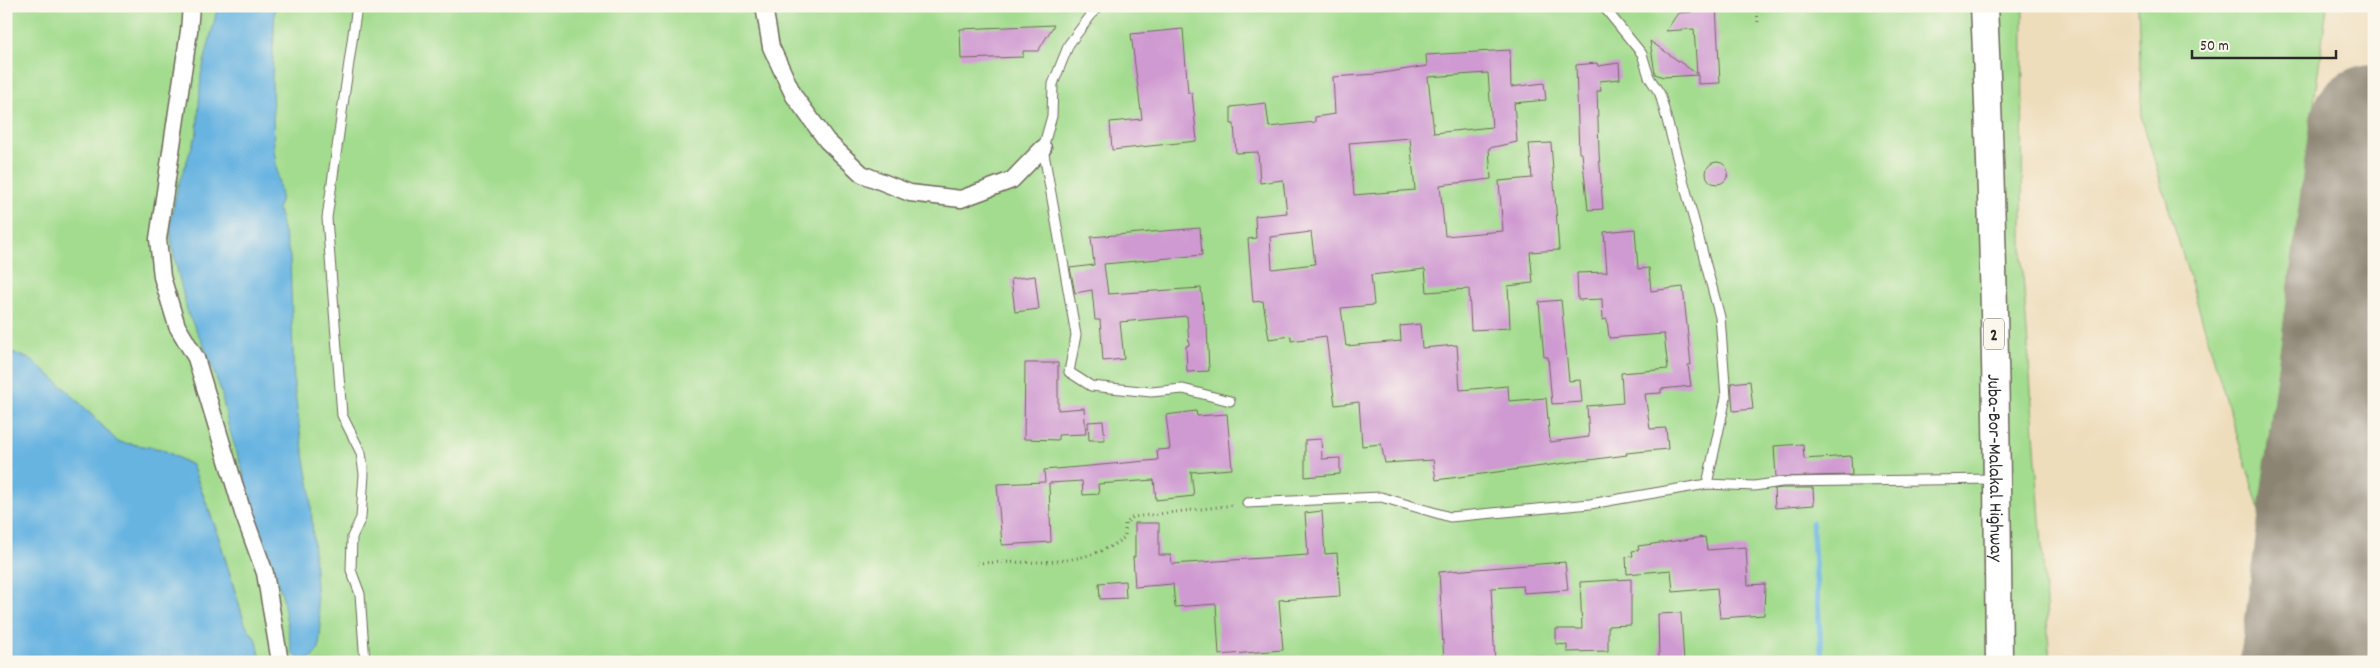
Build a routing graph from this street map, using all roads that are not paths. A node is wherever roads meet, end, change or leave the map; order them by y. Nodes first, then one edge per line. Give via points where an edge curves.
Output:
1 (191, 6) edge
2 (357, 6) edge
3 (764, 6) edge
4 (1098, 6) edge
5 (1603, 6) edge
6 (1984, 6) edge
7 (1042, 148) junction
8 (1230, 401) dead end
9 (1997, 478) junction
10 (1707, 484) junction
11 (1247, 504) road end
12 (280, 662) edge
13 (365, 662) edge
14 (1999, 662) edge

1 - 12 street via 158,239 162,277 177,326 196,358 243,513 265,573
2 - 13 lane via 327,218 342,415 361,453 364,474 361,518 352,537 351,570 360,594
3 - 7 street via 771,47 794,96 828,141 862,174 910,193 962,199 1012,180
4 - 7 lane via 1069,44 1059,68 1053,84 1052,116
5 - 10 lane via 1642,54 1649,77 1660,94 1720,316 1726,397
6 - 9 main road, Juba-Bor-Malakal Highway / 2 via 1990,133
7 - 8 lane via 1076,335 1069,372 1091,386 1151,392 1183,389
9 - 10 lane via 1782,482 1754,486
9 - 14 main road, Juba-Bor-Malakal Highway / 2
10 - 11 lane via 1590,504 1450,517 1381,497

